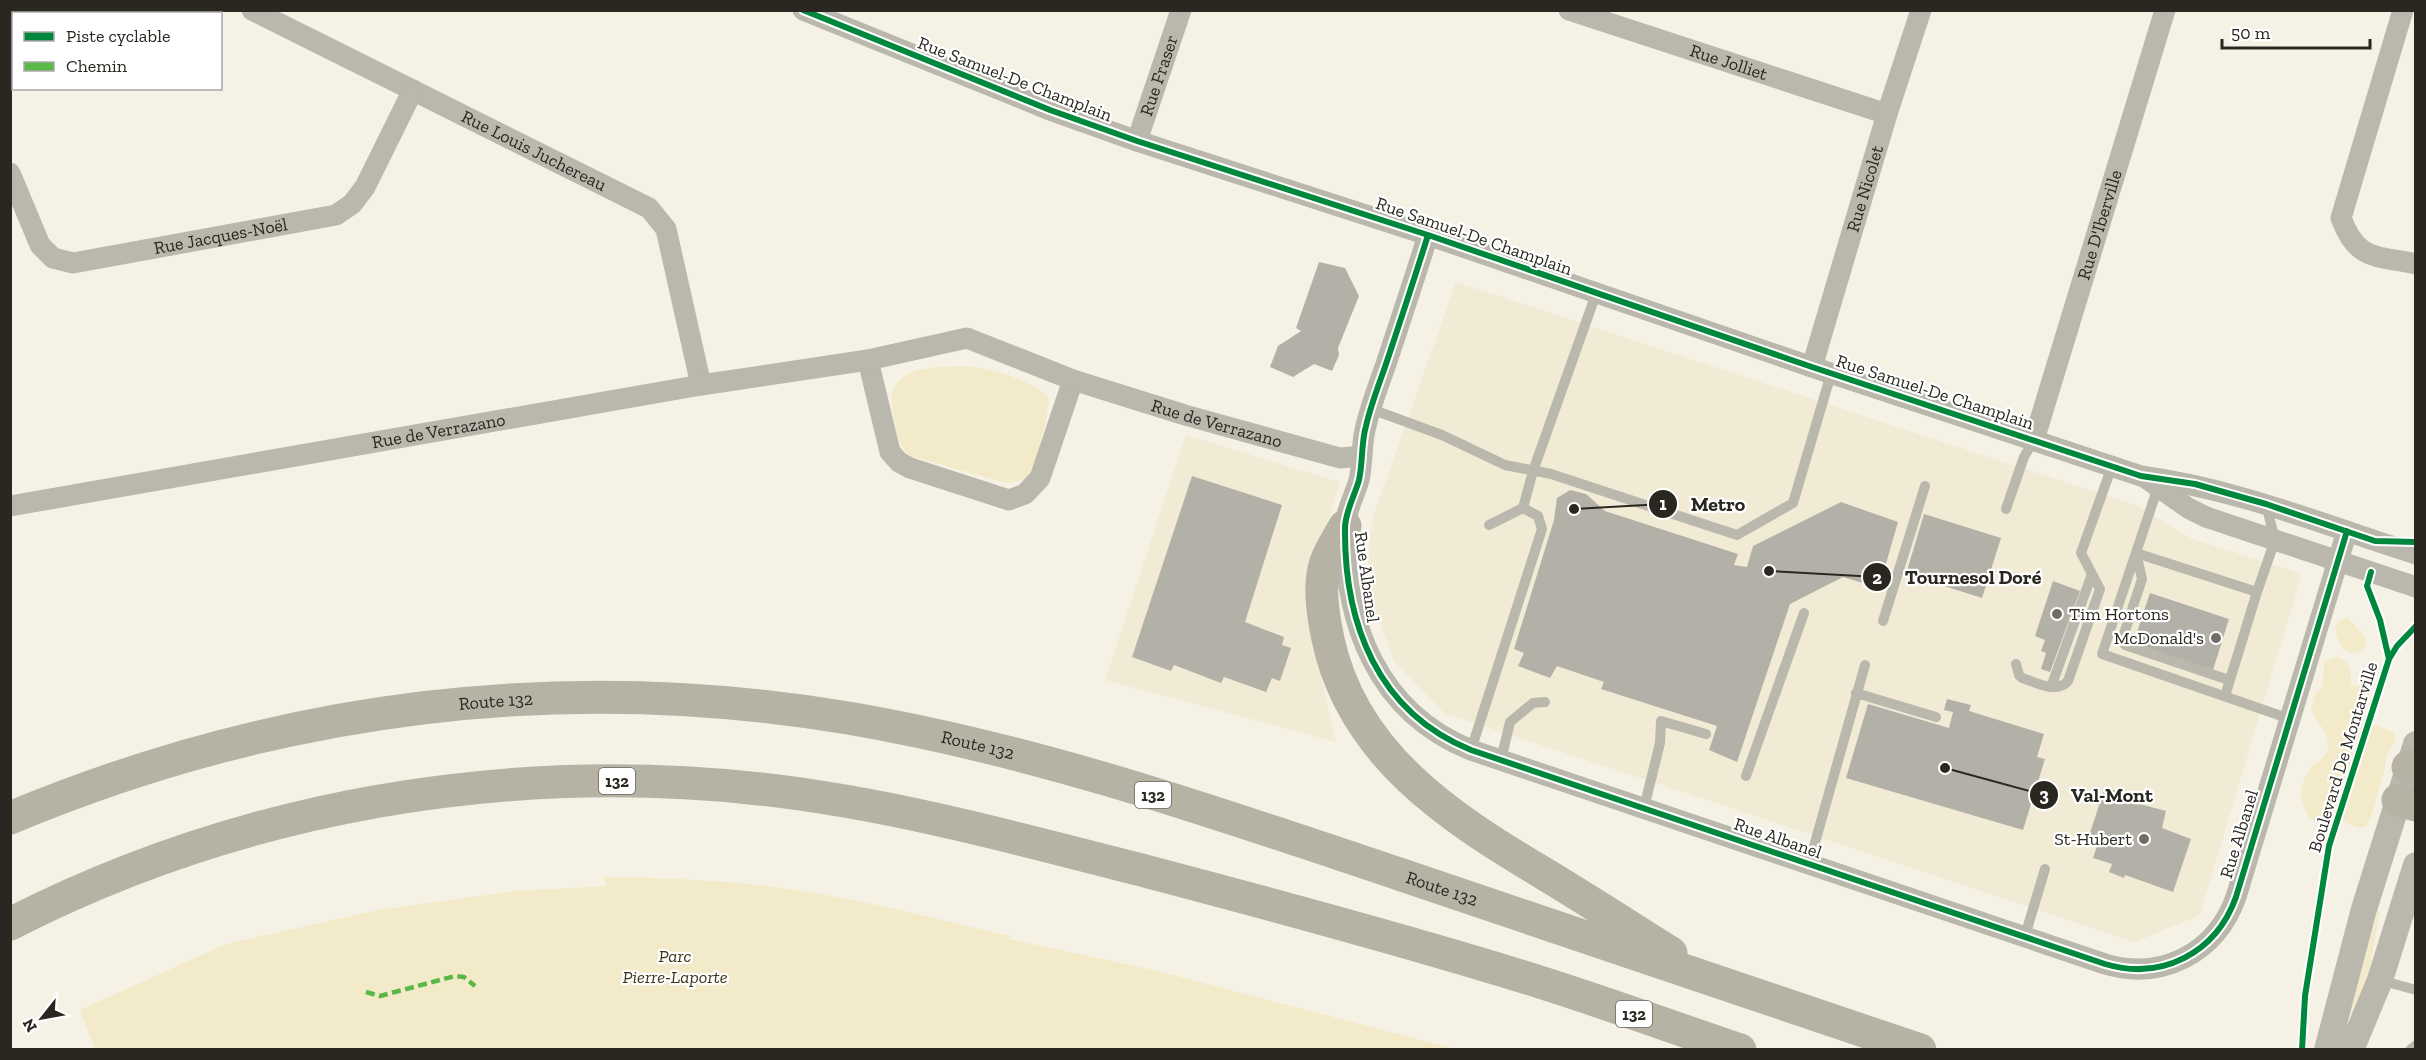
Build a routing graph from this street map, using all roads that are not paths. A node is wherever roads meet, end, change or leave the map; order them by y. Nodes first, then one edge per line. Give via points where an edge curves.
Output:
1 (252, 10) edge
2 (803, 10) edge
3 (1181, 10) edge
4 (1569, 10) edge
5 (1921, 10) edge
6 (2165, 10) edge
7 (2403, 10) edge
8 (413, 90) junction
9 (1887, 114) junction
10 (1137, 141) junction
11 (10, 173) edge
12 (1428, 235) junction
13 (2415, 264) edge
14 (1596, 294) junction
15 (868, 360) junction
16 (1821, 370) junction
17 (1073, 380) junction
18 (701, 385) junction
19 (1371, 409) junction
20 (2034, 440) junction
21 (1362, 456) junction
22 (2112, 466) junction
23 (1533, 471) junction
24 (2154, 480) junction
25 (1925, 486) dead end
26 (2266, 504) junction
27 (10, 506) edge
28 (1524, 508) junction
29 (2006, 509) dead end
30 (1489, 525) dead end
31 (1345, 526) junction
32 (2347, 531) junction
33 (2275, 540) junction
34 (2136, 553) junction
35 (2415, 554) edge
36 (2338, 560) junction
37 (2415, 587) edge
38 (2256, 592) junction
39 (1804, 613) dead end
40 (1883, 621) dead end
41 (2016, 664) dead end
42 (1864, 665) dead end
43 (2229, 680) junction
44 (1856, 693) junction
45 (2224, 696) junction
46 (1545, 702) dead end
47 (1936, 717) dead end
48 (2290, 719) junction
49 (1706, 734) dead end
50 (1471, 750) junction
51 (1501, 760) junction
52 (2413, 760) edge
53 (1746, 776) dead end
54 (2407, 803) edge
55 (1644, 808) junction
56 (10, 818) edge
57 (1809, 864) junction
58 (2415, 865) edge
59 (2045, 869) dead end
60 (10, 924) edge
61 (2025, 936) junction
62 (2380, 980) junction
63 (1716, 981) junction
64 (2415, 990) edge
65 (2415, 1045) edge
66 (1740, 1050) edge
67 (1920, 1050) edge
68 (2326, 1050) edge
69 (2351, 1050) edge
70 (2410, 1050) edge

1 - 8 street, Rue Louis Juchereau
2 - 10 street, Rue Samuel-De Champlain
3 - 10 street, Rue Fraser
4 - 9 street, Rue Jolliet
5 - 9 street, Rue Nicolet
6 - 20 street, Rue D'Iberville
7 - 13 street via 2341,218 2347,236 2361,252
8 - 11 street, Rue Jacques-Noël via 365,187 352,204 336,215 73,263 53,258 40,245
8 - 18 street, Rue Louis Juchereau via 650,208 666,229
9 - 16 street, Rue Nicolet
10 - 12 street, Rue Samuel-De Champlain
12 - 14 street, Rue Samuel-De Champlain
12 - 19 street, Rue Albanel
14 - 16 street, Rue Samuel-De Champlain
14 - 23 lane
15 - 17 street, Rue de Verrazano via 968,338
15 - 17 street via 890,452 899,462 1009,500 1025,494 1040,478
15 - 18 street, Rue de Verrazano
16 - 20 street, Rue Samuel-De Champlain
16 - 23 lane via 1792,502 1737,535
17 - 21 street, Rue de Verrazano via 1340,458
18 - 27 street, Rue de Verrazano
19 - 21 street, Rue Albanel
19 - 23 lane via 1442,435 1504,465
20 - 22 street, Rue Samuel-De Champlain
20 - 29 lane
21 - 31 street, Rue Albanel
22 - 24 street, Rue Samuel-De Champlain
22 - 41 lane via 2081,553 2100,589 2068,681 2063,687 2051,687 2022,678
23 - 28 lane
24 - 26 street, Rue Samuel-De Champlain via 2195,484
24 - 33 street, Rue Samuel-De Champlain via 2188,508
24 - 34 lane
25 - 40 lane
26 - 32 street, Rue Samuel-De Champlain
26 - 33 lane
28 - 30 lane
28 - 50 lane via 1538,516 1542,529
31 - 50 street, Rue Albanel via 1352,602 1375,668 1417,718
31 - 63 highway via 1326,562 1324,618 1335,669 1359,720 1381,748 1420,788 1481,836
32 - 35 street, Rue Samuel-De Champlain
32 - 36 street, Rue Albanel
33 - 36 street, Rue Samuel-De Champlain
33 - 38 lane
34 - 38 lane
34 - 43 lane via 2142,579 2123,637 2125,645
34 - 45 lane via 2102,654
36 - 37 street, Rue Samuel-De Champlain
36 - 48 street, Rue Albanel
38 - 43 lane
39 - 53 lane
42 - 44 lane
43 - 45 lane
44 - 47 lane
44 - 57 lane
45 - 48 lane
46 - 51 lane via 1533,703 1510,722
48 - 61 street, Rue Albanel via 2232,908 2207,943 2170,965 2137,970 2116,967
49 - 55 lane via 1661,721
50 - 51 street, Rue Albanel
51 - 55 street, Rue Albanel
52 - 54 street
54 - 68 street via 2364,909
55 - 57 street, Rue Albanel
56 - 63 highway, Route 132 / 132 via 185,754 367,714 559,698 743,705 881,724 1065,769 1288,837
57 - 61 street, Rue Albanel
58 - 62 street
59 - 61 lane
60 - 66 highway, 132 via 80,891 190,849 354,805 434,792 531,783 704,784 856,804 1148,872 1528,978
62 - 64 lane
62 - 69 street
63 - 67 highway, Route 132 / 132
65 - 70 lane

